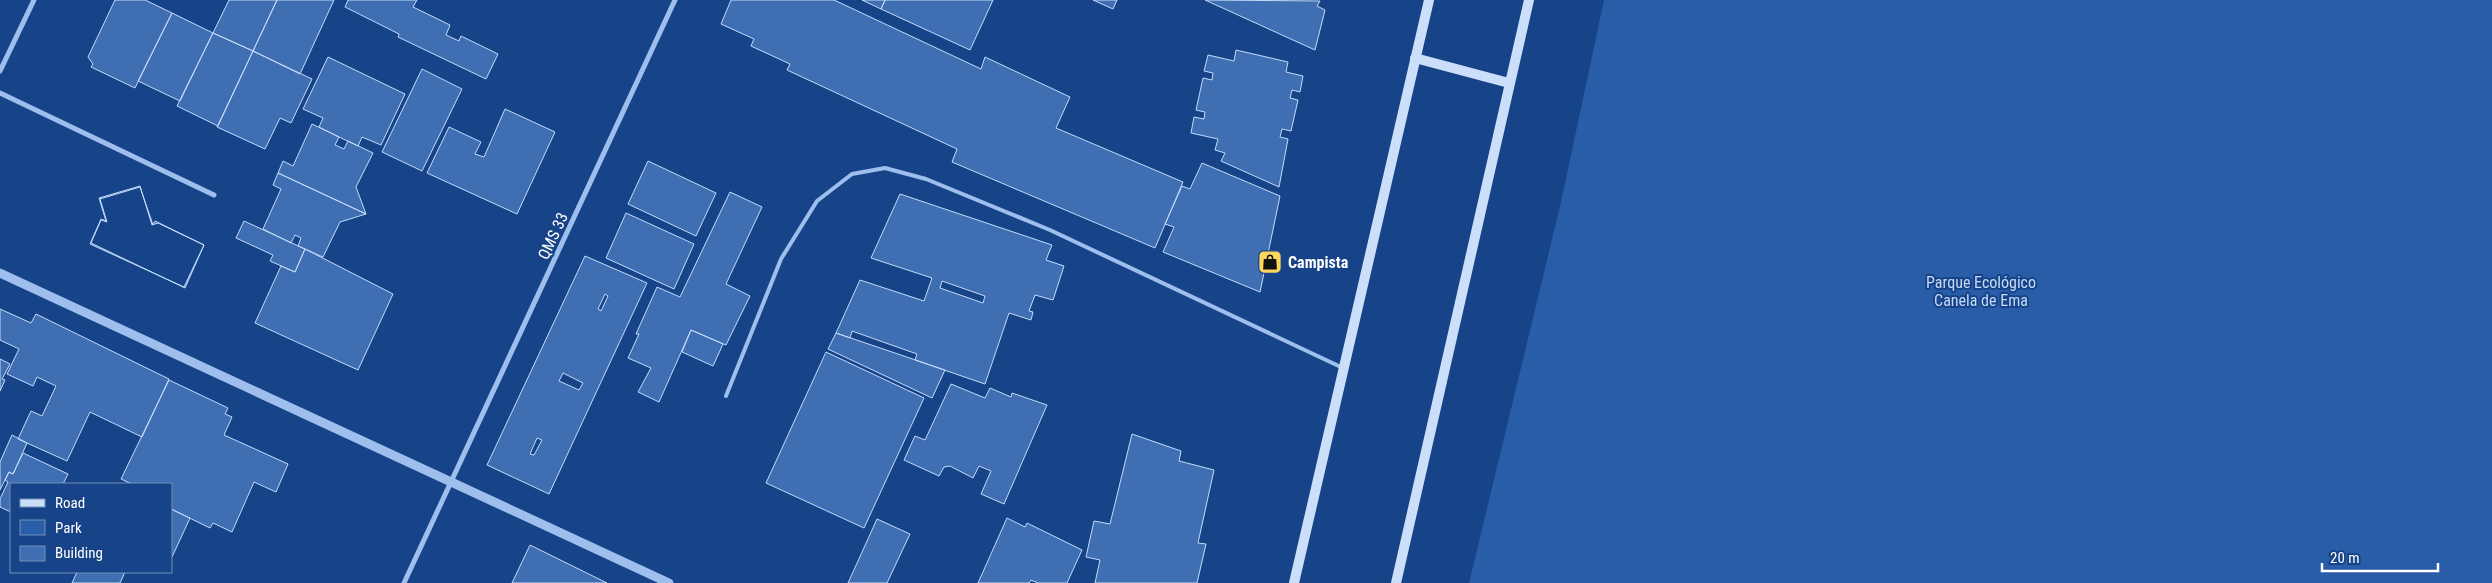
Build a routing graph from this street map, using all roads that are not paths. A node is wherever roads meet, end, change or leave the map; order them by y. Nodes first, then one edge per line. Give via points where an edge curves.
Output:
1 (34, 0) edge
2 (675, 0) edge
3 (1429, 0) edge
4 (1529, 0) edge
5 (1415, 58) junction
6 (0, 71) edge
7 (1509, 83) junction
8 (0, 93) edge
9 (214, 195) dead end
10 (0, 273) edge
11 (1345, 369) junction
12 (726, 396) dead end
13 (453, 482) junction
14 (404, 583) edge
15 (669, 583) edge
16 (1294, 583) edge
17 (1396, 583) edge

1 - 6 street
2 - 13 street, QMS 33
3 - 5 main road
4 - 7 main road
5 - 7 main road
5 - 11 main road
7 - 17 main road
8 - 9 street
10 - 13 street
11 - 12 lane via 1050,230 926,179 885,168 852,174 817,202 781,259
11 - 16 main road
13 - 14 street, QMS 33
13 - 15 street

